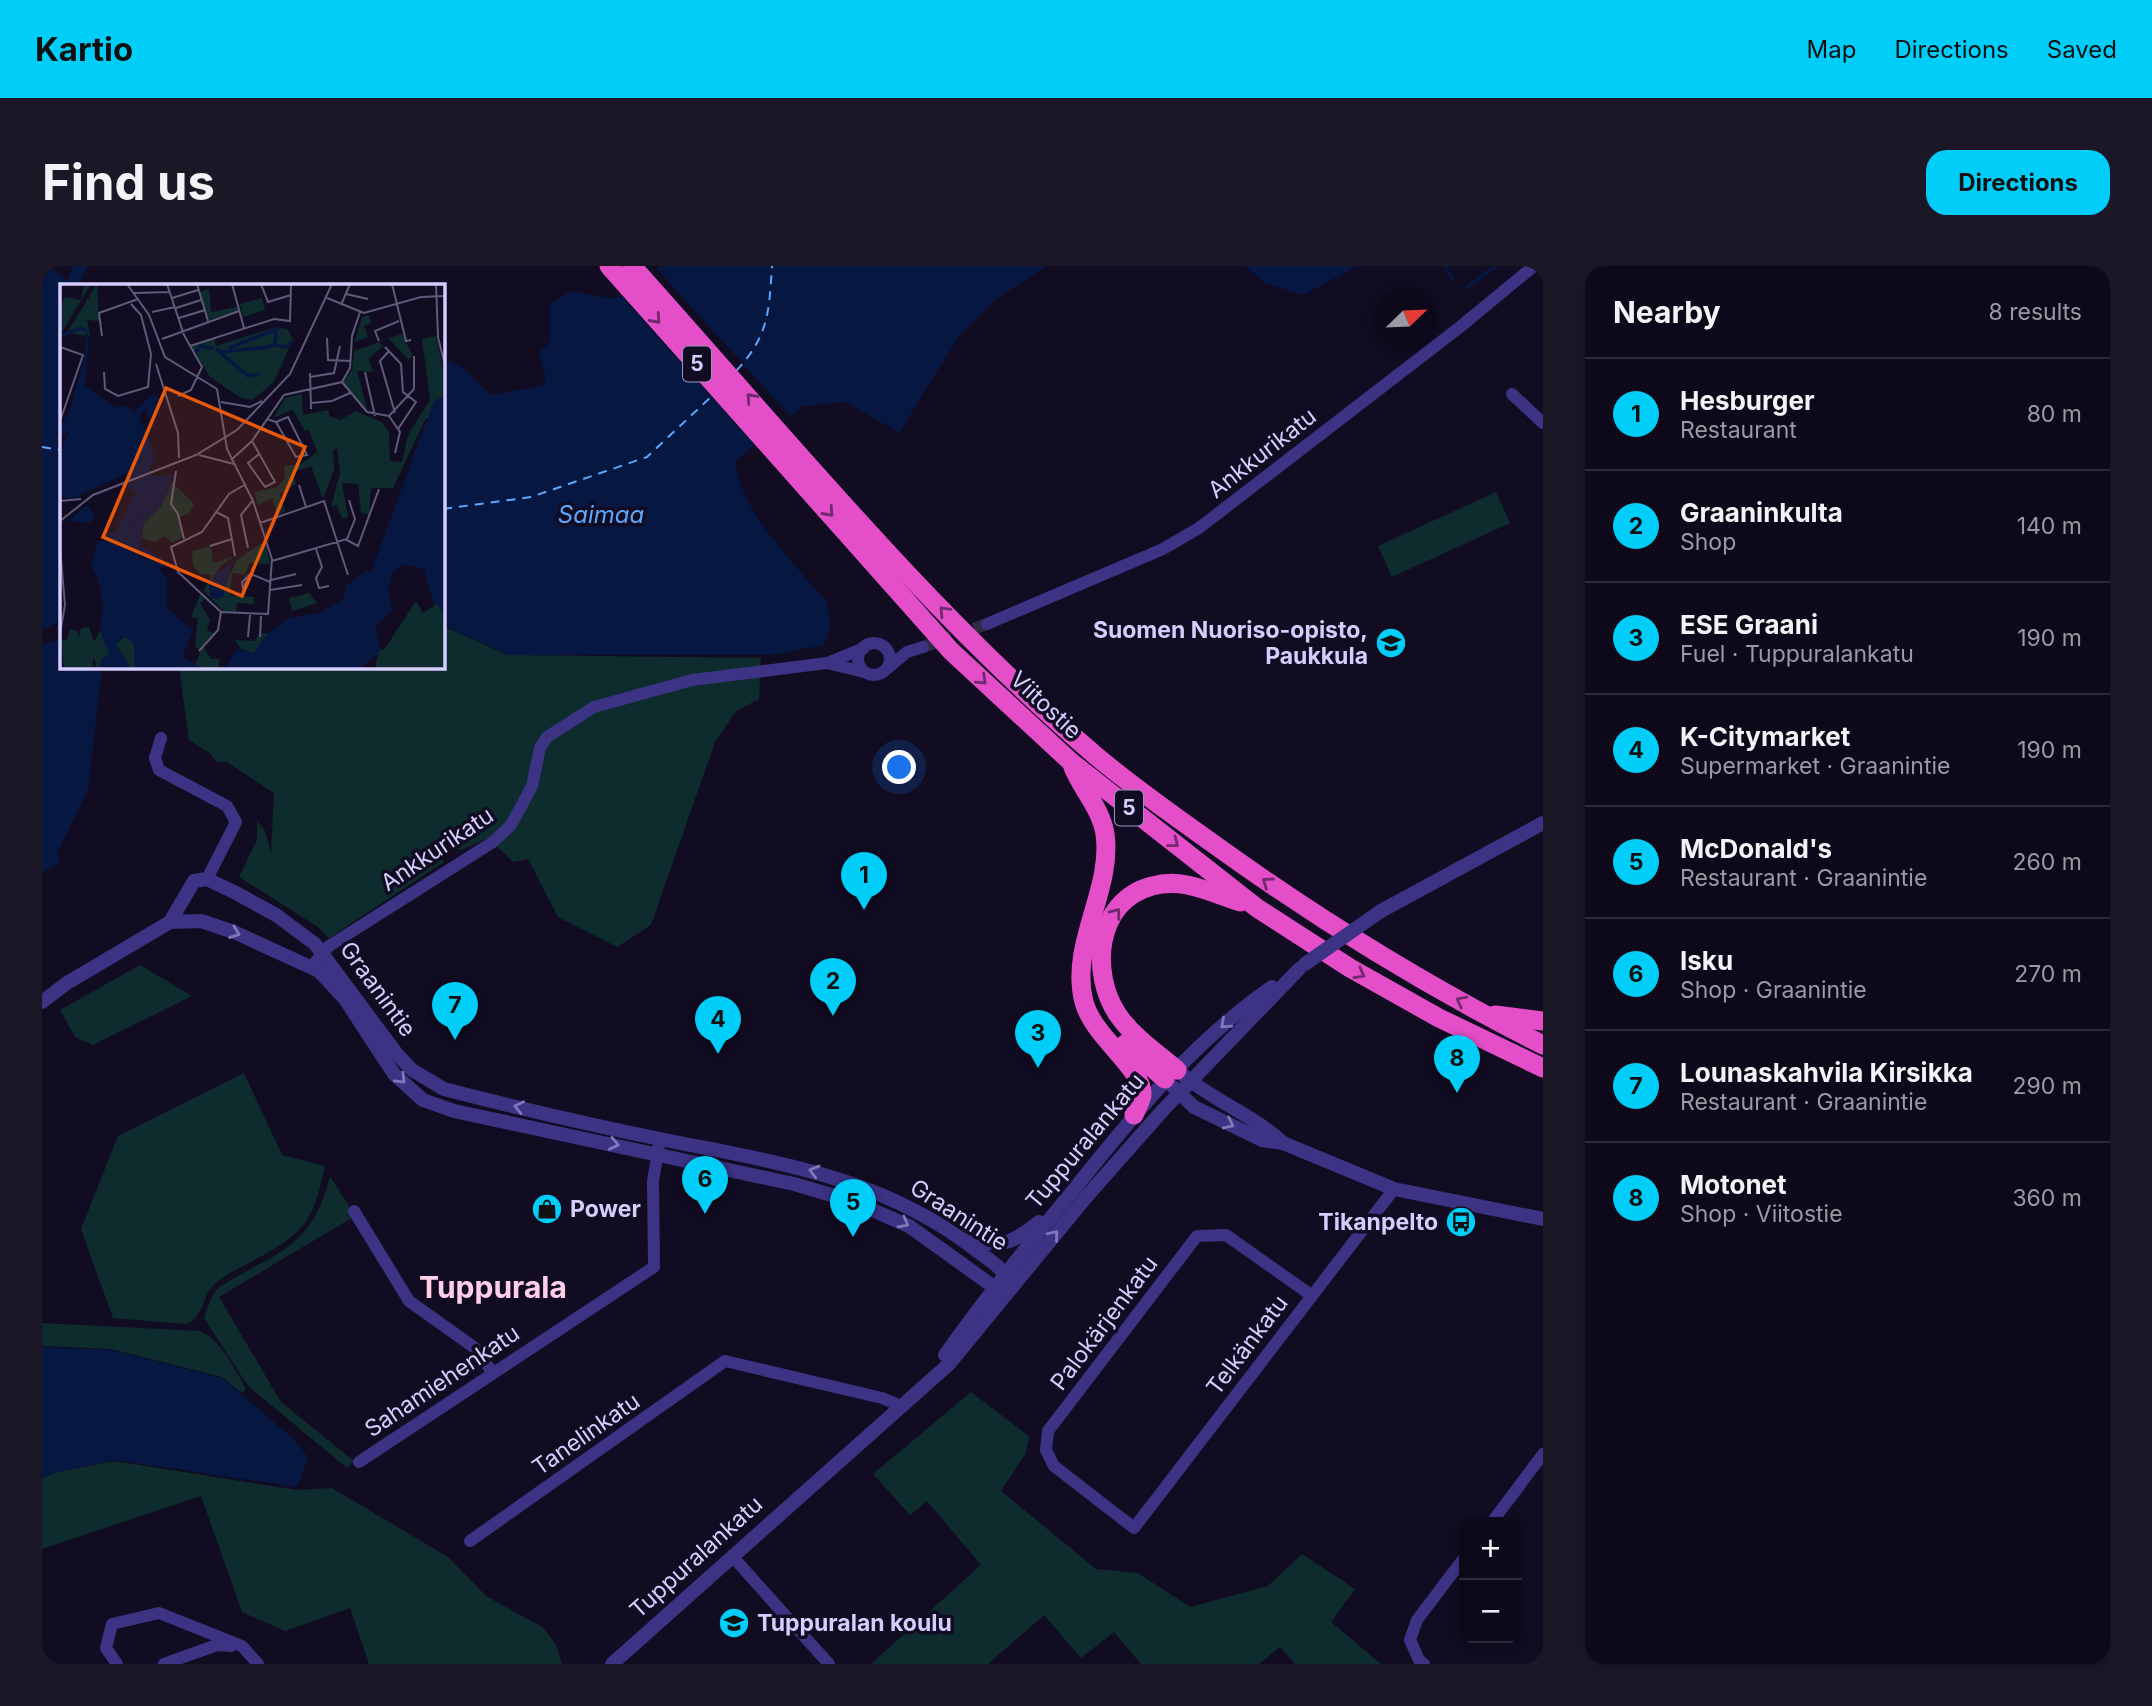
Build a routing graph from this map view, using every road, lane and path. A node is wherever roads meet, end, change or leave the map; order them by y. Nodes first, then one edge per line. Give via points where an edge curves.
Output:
1 (632, 266) edge
2 (1534, 266) edge
3 (610, 267) edge
4 (1512, 394) dead end
5 (1543, 423) edge
6 (790, 455) junction
7 (987, 624) tunnel mouth
8 (882, 646) junction
9 (864, 648) junction
10 (923, 648) tunnel mouth
11 (906, 652) junction
12 (827, 663) junction
13 (887, 668) junction
14 (864, 672) junction
15 (161, 738) dead end
16 (1071, 762) junction
17 (1543, 823) edge
18 (207, 879) junction
19 (1257, 908) junction
20 (170, 922) junction
21 (1086, 938) junction
22 (323, 951) junction
23 (312, 966) junction
24 (42, 1002) edge
25 (1485, 1014) junction
26 (1543, 1021) edge
27 (1543, 1045) edge
28 (1543, 1068) edge
29 (1178, 1077) junction
30 (1180, 1093) junction
31 (1134, 1115) junction
32 (1283, 1143) junction
33 (659, 1146) junction
34 (1394, 1189) junction
35 (1062, 1204) junction
36 (354, 1211) dead end
37 (1543, 1219) edge
38 (964, 1240) junction
39 (1005, 1273) junction
40 (994, 1287) junction
41 (1010, 1288) junction
42 (1311, 1295) junction
43 (493, 1373) junction
44 (903, 1404) junction
45 (1543, 1454) edge
46 (359, 1462) dead end
47 (1496, 1517) edge
48 (1134, 1528) joint
49 (470, 1541) dead end
50 (732, 1556) junction
51 (1459, 1565) edge
52 (242, 1646) junction
53 (117, 1664) edge
54 (164, 1664) edge
55 (258, 1664) edge
56 (612, 1664) edge
57 (829, 1664) edge
58 (1424, 1664) edge

6 -> 1 highway, Viitostie / 5
2 - 7 street, Ankkurikatu via 1199,528 1163,549
3 -> 6 highway, Viitostie / 5
4 - 5 street
6 -> 16 highway, Viitostie / 5 via 951,651
25 -> 6 highway, Viitostie / 5 via 1334,927 1097,756 985,653
8 - 9 street
8 - 11 street
8 - 13 street via 889,654
9 - 12 street, Ankkurikatu
9 - 14 street via 859,657
10 - 11 street
11 - 13 street
12 - 14 street, Ankkurikatu
12 - 22 street, Ankkurikatu via 692,680 594,707 565,723 540,748 532,786 511,825 493,842
13 - 14 street via 877,675
15 - 18 street via 155,758 159,770 227,806 236,822
16 -> 19 highway, Viitostie / 5
16 - 21 highway via 1105,834 1103,870
17 - 29 street, Tuppuralankatu, bridge via 1381,911 1242,1008
18 - 20 street via 194,881
18 - 22 street, Graanintie via 276,915
19 -> 28 highway, Viitostie / 5 via 1439,1018
29 -> 19 highway via 1118,1016 1107,997 1101,974 1105,931 1115,912 1150,886 1185,884
20 -> 23 street, Graanintie via 201,921
20 - 24 street
21 - 29 highway via 1090,983 1098,1009 1115,1036
21 - 31 highway via 1084,1001 1094,1026 1140,1081 1142,1094
22 - 23 street, Ankkurikatu
33 -> 22 street, Graanintie via 444,1089 411,1070
23 -> 33 street, Graanintie via 345,999 394,1074 423,1100 454,1111
25 - 26 highway
25 - 27 highway, Viitostie / 5
29 - 30 street
29 - 30 street, Tuppuralankatu
29 - 31 street, Tuppuralankatu
29 - 32 street via 1267,1128
30 -> 32 street via 1194,1107 1262,1140
41 -> 30 street, Tuppuralankatu
31 - 35 street, Tuppuralankatu
32 - 34 street
38 -> 33 street, Graanintie via 918,1210 863,1185 800,1167
33 -> 40 street, Graanintie via 881,1211 932,1240
33 - 43 street, Sahamiehenkatu via 653,1181 654,1267
34 - 37 street
34 - 42 street, Telkänkatu
35 - 38 street via 1010,1243
35 - 39 street, Tuppuralankatu
36 - 43 street via 409,1301 475,1349
38 - 39 street, Graanintie
39 - 40 street, Tuppuralankatu
39 - 41 street, Graanintie
40 - 41 street, Graanintie
40 - 44 street, Tuppuralankatu via 942,1360
41 - 44 street, Tuppuralankatu via 949,1364
42 - 48 street, Telkänkatu
42 - 48 street, Palokärjenkatu via 1226,1235 1197,1236 1048,1431 1046,1450 1054,1466
43 - 46 street, Sahamiehenkatu
44 - 49 street, Tanelinkatu via 725,1361
44 - 50 street, Tuppuralankatu
45 - 47 street
50 - 56 street, Tuppuralankatu
50 - 57 street
51 - 58 street via 1417,1620 1410,1640
52 - 53 street via 159,1613 113,1624 106,1648
52 - 54 street via 217,1645
52 - 55 street

